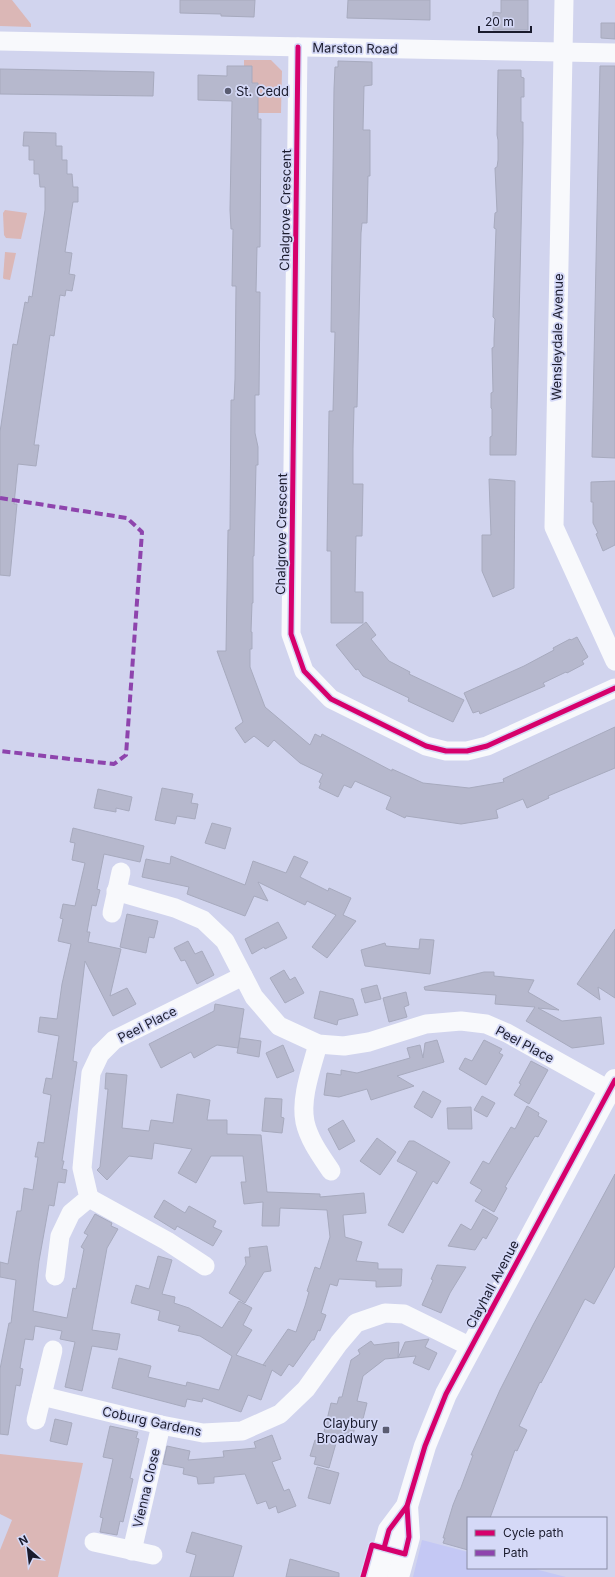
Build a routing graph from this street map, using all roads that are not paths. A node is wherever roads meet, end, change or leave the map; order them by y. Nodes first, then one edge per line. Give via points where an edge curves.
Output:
1 (564, 0) edge
2 (0, 41) edge
3 (298, 47) junction
4 (563, 52) junction
5 (615, 53) edge
6 (615, 661) edge
7 (615, 688) edge
8 (121, 872) dead end
9 (116, 891) junction
10 (112, 913) dead end
11 (243, 976) junction
12 (318, 1044) junction
13 (612, 1085) edge
14 (331, 1171) dead end
15 (90, 1198) junction
16 (205, 1266) dead end
17 (55, 1276) dead end
18 (472, 1347) junction
19 (53, 1350) dead end
20 (42, 1396) junction
21 (36, 1420) dead end
22 (161, 1425) junction
23 (407, 1506) junction
24 (94, 1542) dead end
25 (132, 1551) junction
26 (153, 1556) dead end
27 (376, 1577) edge
28 (398, 1577) edge

1 - 4 street, Wensleydale Avenue
2 - 3 street, Marston Road
3 - 4 street, Marston Road
3 - 7 street, Chalgrove Crescent via 291,634 304,671 331,699 426,746 446,752 467,751 487,746
4 - 5 street, Marston Road
4 - 6 street, Wensleydale Avenue via 554,527
8 - 9 street
9 - 10 street
9 - 11 street, Peel Place via 175,908 203,920 225,941
11 - 12 street, Peel Place via 254,997 279,1026
11 - 15 street, Peel Place via 114,1040 100,1054 91,1073 82,1168
12 - 13 street, Peel Place via 344,1046 370,1042 426,1024 461,1021 486,1024
12 - 14 street via 305,1094 305,1122 316,1149
13 - 18 street, Clayhall Avenue
15 - 16 street via 167,1241
15 - 17 street via 71,1213 60,1236
18 - 22 street, Coburg Gardens via 404,1314 385,1313 356,1323 306,1389 280,1414 242,1431 203,1433
18 - 23 street, Clayhall Avenue via 446,1394 425,1446
19 - 20 street
20 - 21 street
20 - 22 street, Coburg Gardens
22 - 25 street, Vienna Close
23 - 27 street, Clayhall Avenue via 389,1530
23 - 28 street, Clayhall Avenue via 409,1537
24 - 25 street
25 - 26 street

